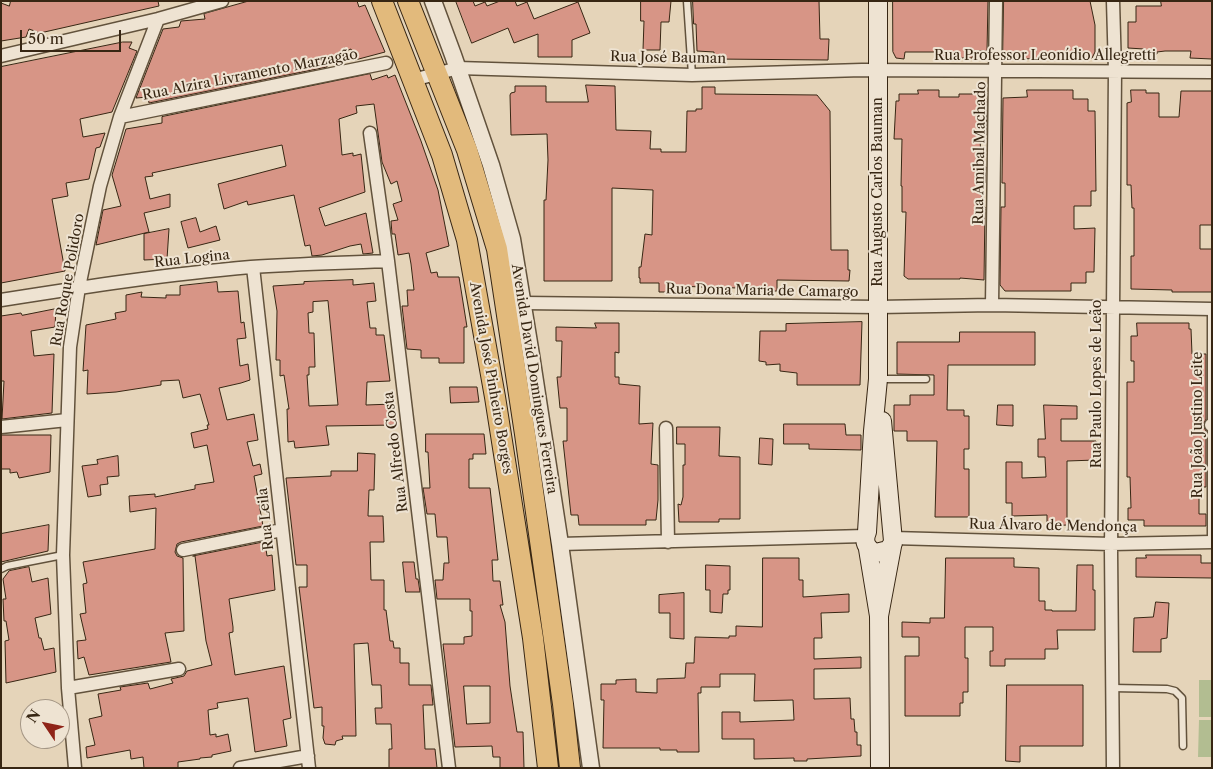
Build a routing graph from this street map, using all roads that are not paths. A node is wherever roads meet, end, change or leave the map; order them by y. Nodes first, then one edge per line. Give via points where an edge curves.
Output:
1 (222, 1) edge
2 (382, 1) edge
3 (433, 1) edge
4 (687, 1) edge
5 (878, 1) edge
6 (996, 1) edge
7 (1113, 1) edge
8 (410, 3) edge
9 (158, 19) junction
10 (1, 56) edge
11 (386, 63) dead end
12 (458, 68) junction
13 (878, 70) junction
14 (996, 71) junction
15 (1115, 71) junction
16 (1212, 72) edge
17 (436, 73) junction
18 (692, 75) junction
19 (413, 80) junction
20 (120, 117) junction
21 (370, 133) dead end
22 (388, 261) junction
23 (254, 267) junction
24 (78, 288) junction
25 (1, 300) edge
26 (523, 303) junction
27 (992, 305) junction
28 (878, 307) junction
29 (1113, 308) junction
30 (1211, 309) edge
31 (926, 379) dead end
32 (878, 381) junction
33 (67, 420) junction
34 (1211, 425) edge
35 (1, 427) edge
36 (666, 428) dead end
37 (282, 530) junction
38 (867, 539) junction
39 (893, 539) junction
40 (668, 542) junction
41 (1211, 542) edge
42 (560, 544) junction
43 (1111, 544) junction
44 (183, 550) dead end
45 (63, 555) junction
46 (1, 569) edge
47 (879, 616) junction
48 (179, 669) dead end
49 (68, 688) junction
50 (1112, 688) junction
51 (1183, 746) dead end
52 (308, 762) edge
53 (75, 768) edge
54 (240, 768) edge
55 (449, 768) edge
56 (548, 768) edge
57 (570, 768) edge
58 (591, 768) edge
59 (880, 768) edge
60 (1112, 768) edge

1 - 9 street
2 - 19 main road, Avenida José Pinheiro Borges
3 - 12 street, Avenida David Domingues Ferreira
4 - 18 lane
5 - 13 main road, Rua Augusto Carlos Bauman
6 - 14 street, Rua Amibal Machado
7 - 15 street, Rua Paulo Lopes de Leão
8 - 17 main road, Avenida José Pinheiro Borges
9 - 10 street
9 - 20 street, Rua Roque Polidoro
11 - 20 street, Rua Alzira Livramento Marzagão
12 - 17 street
12 - 18 street, Rua José Bauman
12 - 26 street, Avenida David Domingues Ferreira via 507,220
13 - 14 street, Rua Professor Leonídio Allegretti
13 - 18 street, Rua José Bauman
13 - 28 main road, Rua Augusto Carlos Bauman
14 - 15 street, Rua Professor Leonídio Allegretti
14 - 27 street, Rua Amibal Machado
15 - 16 street, Rua Professor Leonídio Allegretti
15 - 29 street, Rua Paulo Lopes de Leão
17 - 19 street
17 - 57 main road, Avenida José Pinheiro Borges via 467,150 497,249 527,443
19 - 56 main road, Avenida José Pinheiro Borges via 442,155 467,240 532,638
20 - 24 street, Rua Roque Polidoro via 100,186
21 - 22 street, Rua Alfredo Costa
22 - 23 street, Rua Logina
22 - 55 street, Rua Alfredo Costa
23 - 24 street, Rua Logina
23 - 37 street, Rua Leila
24 - 25 street, Rua Logina
24 - 33 street, Rua Roque Polidoro via 70,347
26 - 28 street, Rua Dona Maria de Camargo
26 - 42 street, Avenida David Domingues Ferreira
27 - 28 street, Rua Dona Maria de Camargo
27 - 29 street, Rua Dona Maria de Camargo
28 - 32 main road, Rua Augusto Carlos Bauman
29 - 30 street, Rua Dona Maria de Camargo
29 - 43 street, Rua Paulo Lopes de Leão
30 - 34 lane, Rua João Justino Leite
31 - 32 lane
32 - 38 main road, Rua Augusto Carlos Bauman
32 - 39 main road, Rua Augusto Carlos Bauman
33 - 35 street
33 - 45 street, Rua Roque Polidoro
34 - 41 lane, Rua João Justino Leite
36 - 40 street
37 - 44 street
37 - 52 street, Rua Leila
38 - 39 main road via 874,526 884,526
38 - 39 main road via 876,553 888,550
38 - 40 street
38 - 47 main road, Rua Augusto Carlos Bauman
39 - 43 street, Rua Álvaro de Mendonça
39 - 47 main road, Rua Augusto Carlos Bauman
40 - 42 street
41 - 43 street, Rua Álvaro de Mendonça
42 - 58 street, Avenida David Domingues Ferreira
43 - 50 street, Rua Paulo Lopes de Leão
45 - 46 lane
45 - 49 street, Rua Roque Polidoro
47 - 59 main road, Rua Augusto Carlos Bauman
48 - 49 street
49 - 53 street, Rua Roque Polidoro
50 - 51 lane via 1175,691 1182,698
50 - 60 street, Rua Paulo Lopes de Leão
52 - 54 street

